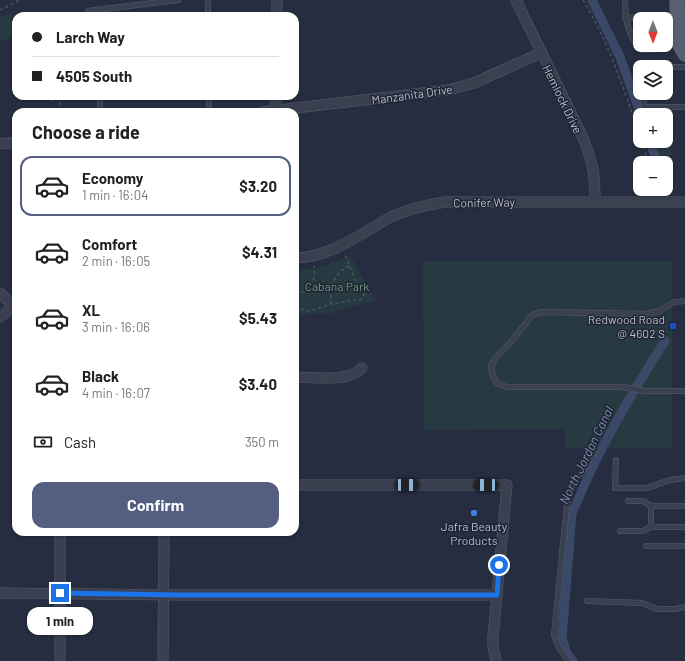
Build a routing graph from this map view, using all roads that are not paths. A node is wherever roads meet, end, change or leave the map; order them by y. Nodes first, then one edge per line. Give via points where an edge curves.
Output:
1 (178, 0) edge
2 (208, 0) edge
3 (277, 0) edge
4 (516, 0) edge
5 (625, 0) edge
6 (676, 0) edge
7 (88, 12) edge
8 (208, 12) edge
9 (277, 12) edge
10 (677, 16) junction
11 (625, 18) junction
12 (681, 48) edge
13 (541, 53) junction
14 (673, 67) edge
15 (685, 67) edge
16 (644, 100) edge
17 (685, 107) edge
18 (299, 108) edge
19 (12, 142) edge
20 (0, 144) edge
21 (595, 201) junction
22 (685, 202) edge
23 (299, 257) edge
24 (0, 293) edge
25 (685, 301) edge
26 (12, 303) edge
27 (12, 307) edge
28 (0, 317) edge
29 (362, 368) dead end
30 (299, 377) edge
31 (685, 391) edge
32 (597, 448) dead end
33 (616, 460) dead end
34 (685, 478) edge
35 (299, 485) edge
36 (628, 501) dead end
37 (651, 506) junction
38 (685, 506) edge
39 (651, 527) junction
40 (685, 527) edge
41 (620, 531) dead end
42 (60, 536) edge
43 (164, 536) edge
44 (646, 546) dead end
45 (685, 546) edge
46 (0, 593) edge
47 (60, 593) junction
48 (163, 594) junction
49 (497, 595) junction
50 (587, 600) dead end
51 (685, 607) edge
52 (60, 661) edge
53 (163, 661) edge
54 (496, 661) edge
55 (568, 661) edge

1 - 7 lane
2 - 8 lane
3 - 9 street
4 - 13 street, Hemlock Drive
5 - 11 lane
6 - 10 main road
10 - 11 lane
10 - 12 main road
11 - 12 lane via 637,46 642,50
13 - 18 street, Manzanita Drive via 461,87
13 - 21 street, Hemlock Drive via 591,158
14 - 15 lane
16 - 17 lane via 644,107
19 - 20 street
21 - 22 street, Conifer Way
21 - 23 street, Conifer Way via 463,202 427,205 392,217 331,251
24 - 26 street
25 - 31 lane via 674,302 659,312 648,314 541,312 532,315 496,357 492,366 492,374 497,383 506,388 623,387
27 - 28 street
29 - 30 street via 351,376
32 - 55 lane via 568,494 554,635
33 - 34 lane via 615,488 647,488
35 - 49 street via 507,485
36 - 37 lane via 643,501
37 - 38 lane
37 - 39 lane
39 - 40 lane
39 - 41 lane via 643,532
42 - 47 street
43 - 48 street
44 - 45 lane
46 - 47 street
47 - 48 street
47 - 52 street
48 - 49 street
48 - 53 street
49 - 54 street via 493,637
50 - 51 lane via 642,603 657,609

